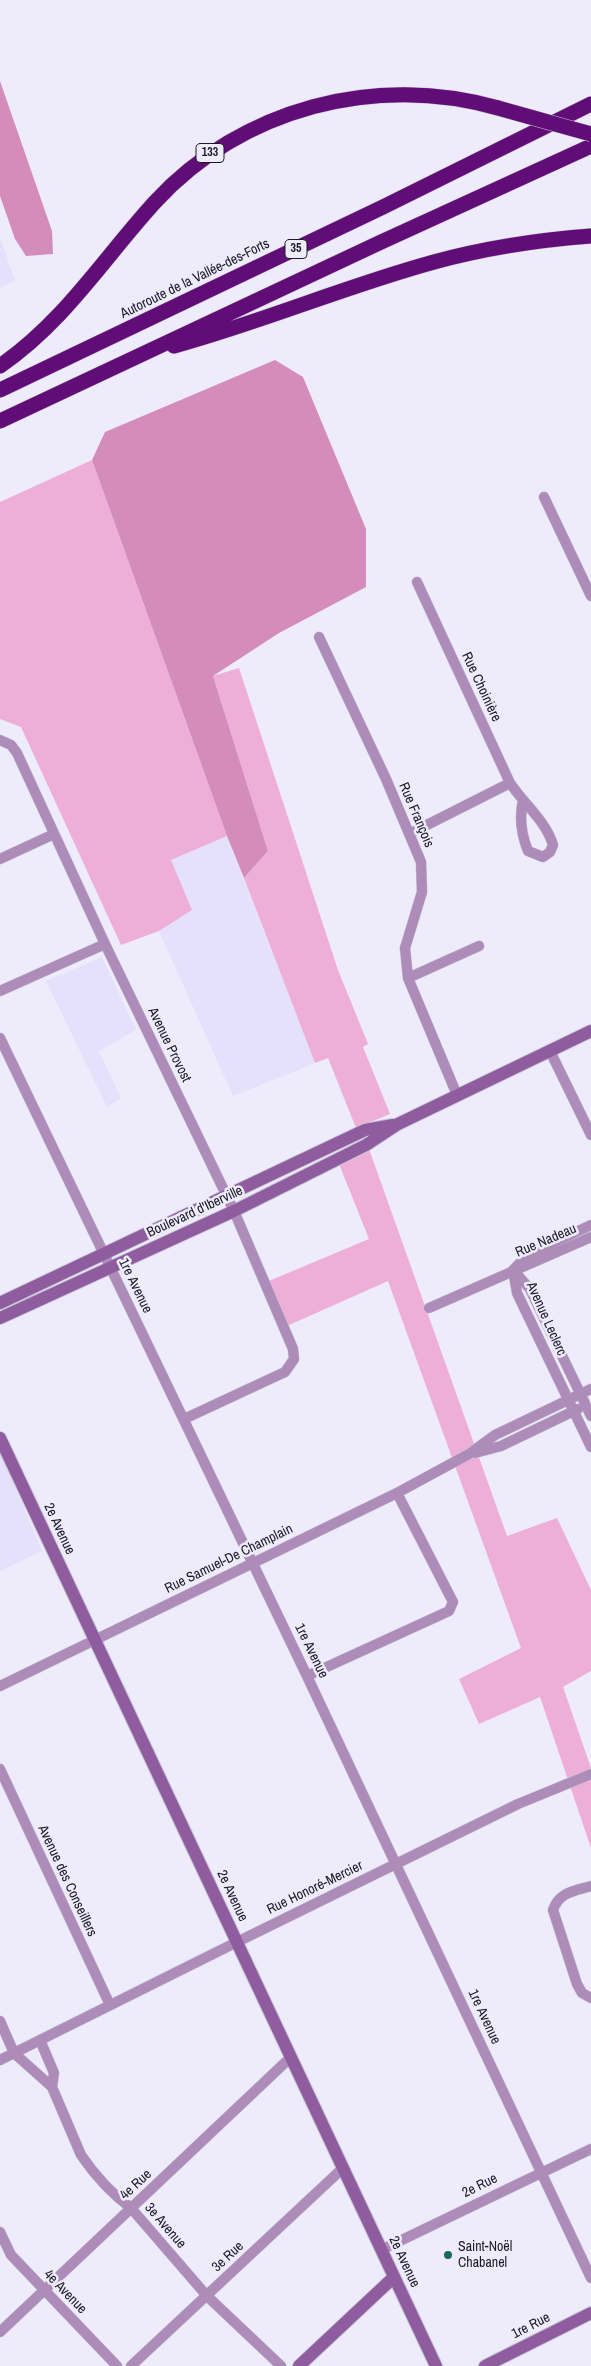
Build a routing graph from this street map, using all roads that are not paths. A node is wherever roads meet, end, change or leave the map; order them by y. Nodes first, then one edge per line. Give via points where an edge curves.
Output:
1 (591, 104) edge
2 (591, 134) edge
3 (591, 146) edge
4 (591, 236) edge
5 (134, 358) junction
6 (0, 366) edge
7 (0, 390) edge
8 (0, 421) edge
9 (544, 497) dead end
10 (417, 582) dead end
11 (591, 596) edge
12 (319, 637) dead end
13 (0, 740) edge
14 (510, 784) junction
15 (523, 800) junction
16 (54, 834) junction
17 (409, 834) junction
18 (0, 860) edge
19 (105, 944) junction
20 (479, 946) dead end
21 (408, 978) junction
22 (0, 991) edge
23 (591, 1032) edge
24 (0, 1038) edge
25 (550, 1051) junction
26 (457, 1096) junction
27 (398, 1124) junction
28 (591, 1135) edge
29 (227, 1196) junction
30 (234, 1211) junction
31 (591, 1225) edge
32 (591, 1237) edge
33 (103, 1253) junction
34 (111, 1267) junction
35 (513, 1270) junction
36 (0, 1303) edge
37 (429, 1308) dead end
38 (0, 1318) edge
39 (591, 1390) edge
40 (580, 1395) junction
41 (568, 1400) junction
42 (588, 1404) edge
43 (573, 1411) junction
44 (591, 1416) edge
45 (184, 1419) junction
46 (0, 1438) edge
47 (591, 1448) edge
48 (469, 1454) junction
49 (397, 1493) junction
50 (253, 1562) junction
51 (95, 1641) junction
52 (308, 1676) junction
53 (0, 1686) edge
54 (0, 1769) edge
55 (591, 1774) edge
56 (396, 1864) junction
57 (591, 1886) edge
58 (237, 1942) junction
59 (591, 1998) edge
60 (110, 2005) junction
61 (0, 2021) edge
62 (40, 2040) junction
63 (14, 2053) junction
64 (291, 2057) junction
65 (0, 2060) edge
66 (52, 2087) junction
67 (591, 2149) edge
68 (343, 2168) junction
69 (542, 2172) junction
70 (131, 2208) junction
71 (0, 2232) edge
72 (382, 2250) junction
73 (394, 2278) junction
74 (591, 2278) edge
75 (44, 2290) junction
76 (207, 2296) junction
77 (591, 2313) edge
78 (0, 2332) edge
79 (117, 2366) edge
80 (131, 2366) edge
81 (282, 2366) edge
82 (299, 2366) edge
83 (436, 2366) edge
84 (485, 2366) edge

1 - 7 highway, Autoroute de la Vallée-des-Forts / 35
2 - 6 highway, 133, bridge via 498,108 408,94 338,101 291,112 250,129 181,176 148,210 56,320
3 - 5 highway, 35
4 - 5 highway via 517,244 435,261 229,331
5 - 8 highway, 35
9 - 11 street
10 - 14 street, Rue Choinière
12 - 17 street, Rue François
13 - 16 street, Avenue Provost via 12,746
14 - 15 street, Rue Choinière
14 - 17 street
15 - 15 street, Rue Choinière via 520,814 524,840 528,851 543,857 553,845 550,836
16 - 18 street
16 - 19 street, Avenue Provost
17 - 21 street, Rue François via 421,862 422,892 405,948
19 - 22 street
19 - 29 street, Avenue Provost
20 - 21 street
21 - 26 street, Rue François
23 - 25 street, Boulevard d'Iberville
24 - 33 street, 1re Avenue
25 - 26 street, Boulevard d'Iberville
25 - 28 street
26 - 27 street, Boulevard d'Iberville
27 - 29 street, Boulevard d'Iberville via 365,1130
27 - 30 street, Boulevard d'Iberville via 366,1145
29 - 30 street, Avenue Provost
29 - 33 street, Boulevard d'Iberville
30 - 34 street, Boulevard d'Iberville
30 - 45 street, Avenue Provost via 293,1349 294,1359 285,1372
31 - 35 street, Rue Nadeau via 529,1254
32 - 35 street, Rue Nadeau
33 - 34 street, 1re Avenue
33 - 36 street, Boulevard d'Iberville
34 - 38 street, Boulevard d'Iberville
34 - 45 street, 1re Avenue
35 - 37 street
35 - 40 street, Avenue Leclerc via 530,1289
35 - 41 street, Avenue Leclerc via 517,1293
39 - 40 street, Rue Samuel-De Champlain
40 - 41 street, Rue Samuel-De Champlain
40 - 42 street, Avenue Leclerc
41 - 43 street, Avenue Leclerc
41 - 48 street, Rue Samuel-De Champlain via 495,1435
42 - 43 street, Rue Samuel-De Champlain
42 - 44 street, Avenue Leclerc
43 - 47 street, Avenue Leclerc
43 - 48 street, Rue Samuel-De Champlain via 501,1446
45 - 50 street, 1re Avenue
46 - 51 street, 2e Avenue
48 - 49 street, Rue Samuel-De Champlain
49 - 50 street, Rue Samuel-De Champlain
49 - 52 street via 453,1602 449,1611
50 - 51 street, Rue Samuel-De Champlain
50 - 52 street, 1re Avenue
51 - 53 street, Rue Samuel-De Champlain
51 - 58 street, 2e Avenue
52 - 56 street, 1re Avenue
54 - 60 street, Avenue des Conseillers
55 - 56 street, Rue Honoré-Mercier via 518,1804
56 - 58 street, Rue Honoré-Mercier
56 - 69 street, 1re Avenue
57 - 59 street via 564,1894 556,1901 553,1910 577,1984 582,1993
58 - 60 street, Rue Honoré-Mercier
58 - 64 street, 2e Avenue
60 - 62 street, Rue Honoré-Mercier
61 - 63 street, 3e Avenue
62 - 63 street, Rue Honoré-Mercier
62 - 66 street, 3e Avenue via 54,2073
63 - 65 street, Rue Honoré-Mercier
63 - 66 street, 3e Avenue
64 - 68 street, 2e Avenue
64 - 70 street, 4e Rue
66 - 70 street, 3e Avenue via 81,2155
67 - 69 street, 2e Rue
68 - 72 street, 2e Avenue
68 - 76 street, 3e Rue
69 - 72 street, 2e Rue
69 - 74 street, 1re Avenue
70 - 75 street, 4e Rue
70 - 76 street, 3e Avenue
71 - 75 street, 4e Avenue via 11,2255
72 - 73 street, 2e Avenue
73 - 82 street
73 - 83 street, 2e Avenue
75 - 78 street, 4e Rue
75 - 79 street, 4e Avenue
76 - 80 street, 3e Rue
76 - 81 street, 3e Avenue
77 - 84 street, 1re Rue

